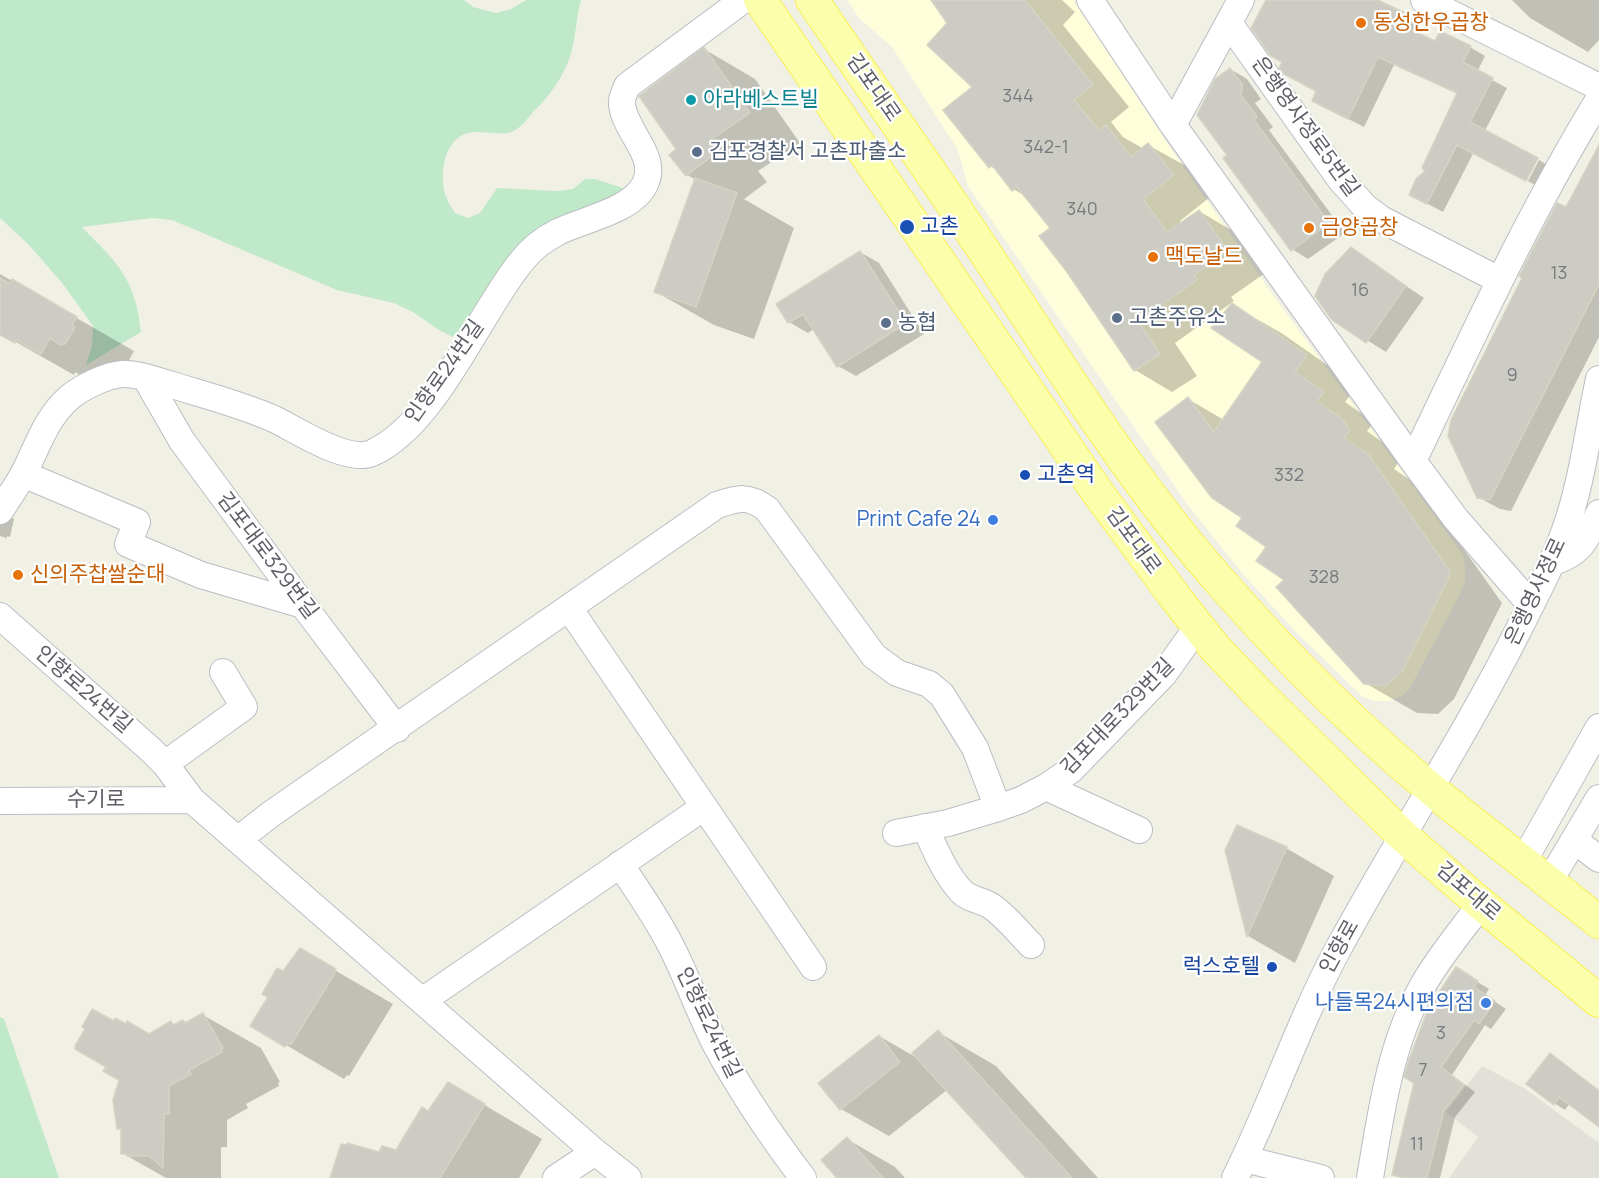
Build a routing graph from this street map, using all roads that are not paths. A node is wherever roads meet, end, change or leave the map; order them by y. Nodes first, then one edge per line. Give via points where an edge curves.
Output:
1 (742, 0) edge
2 (760, 0) edge
3 (812, 0) edge
4 (1090, 0) edge
5 (1241, 0) edge
6 (1424, 0) edge
7 (1229, 23) junction
8 (1599, 87) edge
9 (1599, 99) edge
10 (1173, 124) junction
11 (1499, 280) junction
12 (145, 377) junction
13 (1599, 381) edge
14 (1413, 461) junction
15 (23, 474) junction
16 (0, 511) edge
17 (1599, 513) edge
18 (1553, 561) junction
19 (303, 605) junction
20 (1531, 605) junction
21 (569, 608) junction
22 (0, 616) edge
23 (1198, 626) junction
24 (223, 672) dead end
25 (1599, 727) edge
26 (397, 729) junction
27 (165, 764) junction
28 (1046, 787) junction
29 (1429, 788) junction
30 (1599, 798) edge
31 (192, 800) junction
32 (0, 801) edge
33 (704, 807) junction
34 (998, 808) junction
35 (925, 827) junction
36 (1140, 830) dead end
37 (896, 833) dead end
38 (1403, 836) junction
39 (238, 839) junction
40 (1574, 840) junction
41 (1599, 859) edge
42 (1523, 862) junction
43 (620, 864) junction
44 (1548, 882) junction
45 (1481, 904) junction
46 (1599, 922) edge
47 (1031, 945) dead end
48 (813, 968) dead end
49 (422, 1001) junction
50 (1599, 1001) edge
51 (595, 1152) junction
52 (1240, 1168) edge
53 (556, 1178) edge
54 (628, 1178) edge
55 (803, 1178) edge
56 (1321, 1178) edge
57 (1370, 1178) edge

1 - 12 street, 인향로24번길 via 627,86 621,102 625,117 649,167 639,194 559,231 531,251 508,279 429,402 386,445 354,456 225,400
2 - 23 main road, 김포대로 via 1098,493
3 - 29 main road, 김포대로 via 1161,509 1222,585 1278,645 1335,704
4 - 10 street
5 - 7 street
6 - 8 street
7 - 10 street
7 - 11 street, 은행영사정로5번길 via 1340,179 1365,207
9 - 11 street
10 - 14 street
11 - 14 street
12 - 15 street, 인향로24번길 via 108,377 70,397 52,417
12 - 19 street, 김포대로329번길 via 182,441
13 - 18 street, 은행영사정로 via 1579,480
14 - 20 street via 1456,519
15 - 16 street, 인향로24번길
15 - 19 street via 137,522 128,544 201,575
17 - 18 street via 1577,551
18 - 20 street, 은행영사정로
19 - 26 street, 김포대로329번길
20 - 29 street, 은행영사정로 via 1491,684
21 - 26 street
21 - 33 street
21 - 34 street via 717,505 737,498 755,500 767,509 874,656 897,673 929,684 942,695 975,748
22 - 27 street, 인향로24번길
23 - 28 street, 김포대로329번길 via 1164,674 1071,770
23 - 38 main road, 김포대로 via 1259,694
24 - 27 street via 244,707
25 - 42 street
26 - 39 street
27 - 31 street, 인향로24번길
28 - 34 street, 김포대로329번길
28 - 36 street
29 - 38 street, 인향로
29 - 42 main road, 김포대로
30 - 40 street
31 - 32 street, 수기로
31 - 39 street, 인향로24번길
33 - 43 street
33 - 48 street
34 - 35 street, 김포대로329번길
35 - 37 street, 김포대로329번길
35 - 47 street via 942,863 963,892 993,907
38 - 45 main road, 김포대로
38 - 52 street, 인향로 via 1313,998
39 - 49 street, 인향로24번길
40 - 41 street
40 - 44 street
42 - 44 main road, 김포대로
43 - 49 street
43 - 55 street, 인향로24번길 via 672,947 738,1085
44 - 46 main road, 김포대로
45 - 50 main road, 김포대로
45 - 57 street via 1423,986 1406,1020 1391,1068
49 - 51 street, 인향로24번길
51 - 53 street
51 - 54 street, 인향로24번길
52 - 56 street

